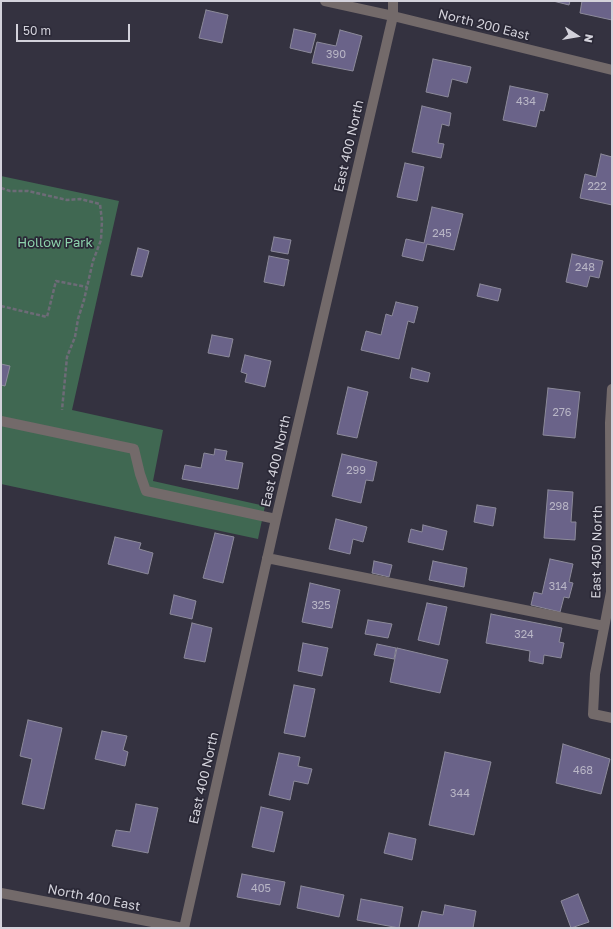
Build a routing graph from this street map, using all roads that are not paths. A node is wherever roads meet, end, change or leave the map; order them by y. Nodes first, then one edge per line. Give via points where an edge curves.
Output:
1 (325, 1) edge
2 (393, 1) edge
3 (393, 16) junction
4 (612, 70) edge
5 (612, 389) edge
6 (1, 421) edge
7 (276, 519) junction
8 (267, 558) junction
9 (604, 626) junction
10 (612, 718) edge
11 (1, 894) edge
12 (183, 928) edge

1 - 3 street, North 200 East
2 - 3 street, East 400 North
3 - 4 street, North 200 East
3 - 7 street, East 400 North
5 - 9 street, East 450 North via 611,592
6 - 7 street via 134,449 146,491
7 - 8 street, East 400 North
8 - 9 street
8 - 12 street, East 400 North
9 - 10 street, East 450 North via 595,674 593,714
11 - 12 street, North 400 East

